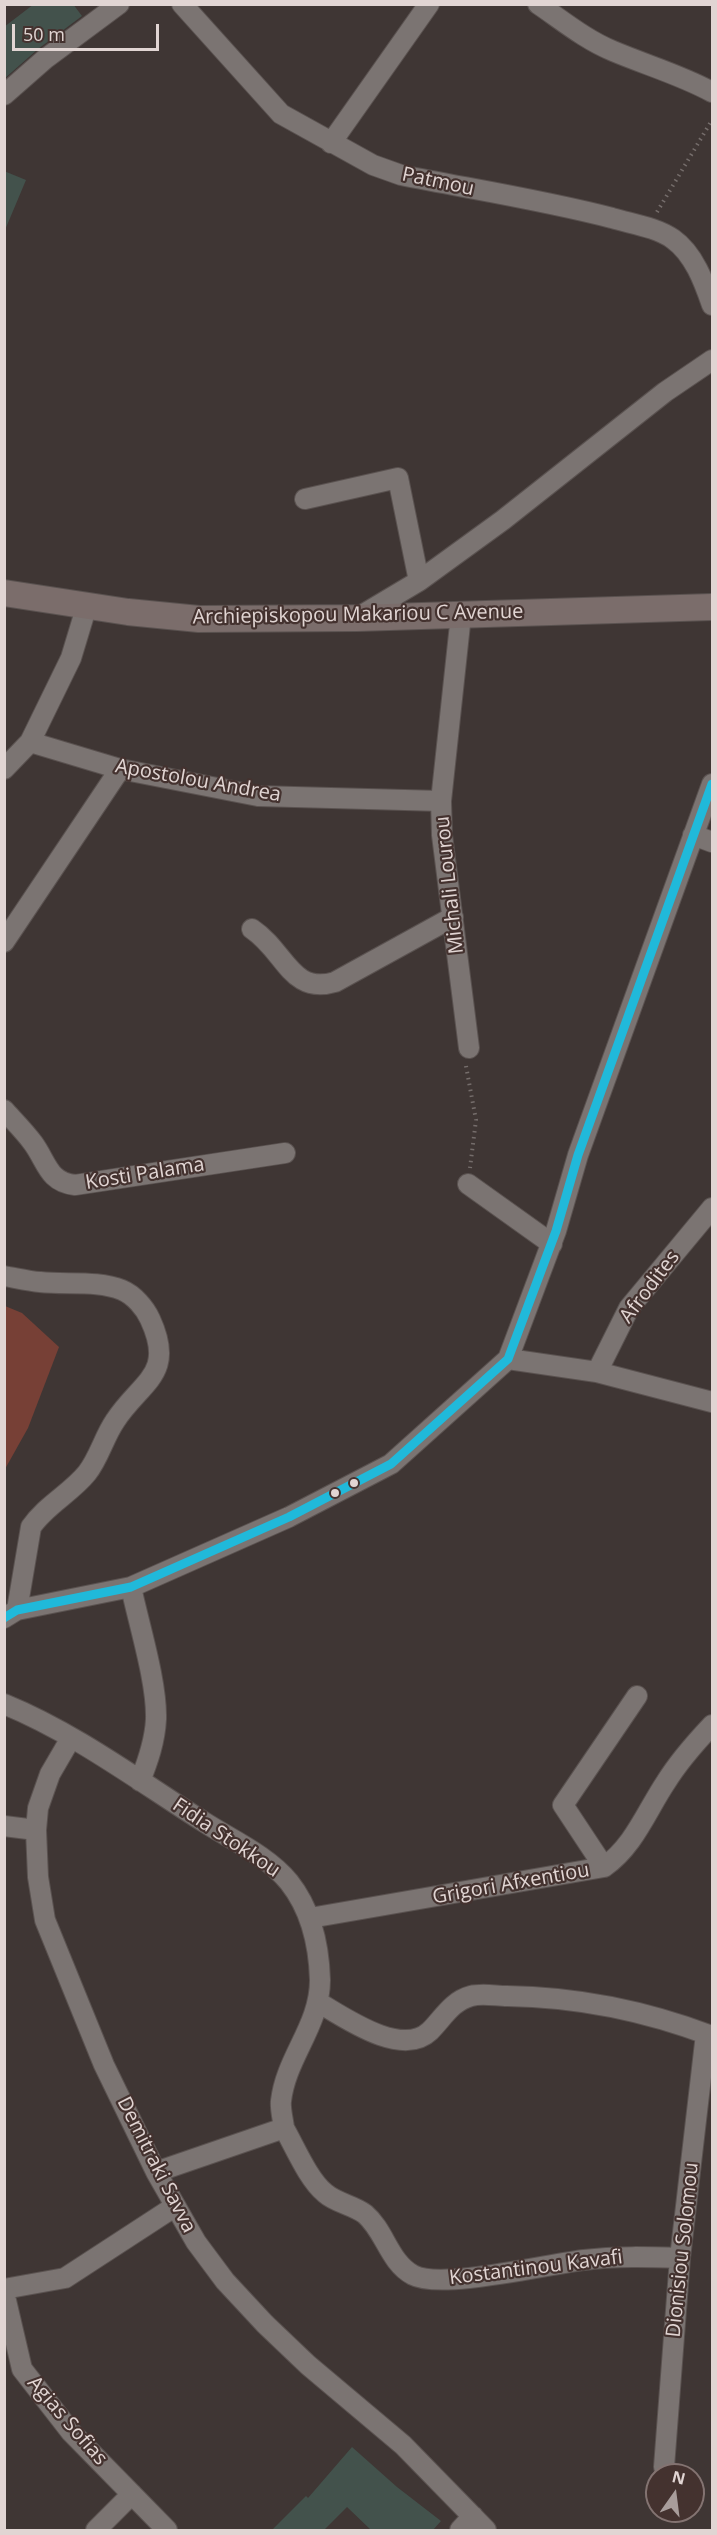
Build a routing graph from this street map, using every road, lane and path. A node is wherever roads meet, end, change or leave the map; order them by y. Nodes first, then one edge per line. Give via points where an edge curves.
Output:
1 (119, 4) edge
2 (182, 4) edge
3 (429, 4) edge
4 (538, 4) edge
5 (712, 92) edge
6 (4, 95) edge
7 (712, 120) edge
8 (331, 143) junction
9 (647, 228) junction
10 (712, 305) edge
11 (712, 360) edge
12 (305, 499) dead end
13 (419, 581) junction
14 (4, 593) edge
15 (87, 605) junction
16 (712, 608) edge
17 (462, 615) junction
18 (357, 618) junction
19 (30, 742) junction
20 (4, 769) edge
21 (120, 769) junction
22 (712, 784) edge
23 (441, 801) junction
24 (693, 835) junction
25 (712, 842) edge
26 (453, 917) junction
27 (252, 929) dead end
28 (4, 942) edge
29 (469, 1048) joint
30 (4, 1110) edge
31 (285, 1153) dead end
32 (468, 1185) joint
33 (712, 1208) edge
34 (552, 1244) junction
35 (4, 1276) edge
36 (507, 1359) junction
37 (597, 1372) junction
38 (712, 1402) edge
39 (131, 1587) junction
40 (11, 1614) edge
41 (637, 1696) dead end
42 (4, 1704) edge
43 (712, 1725) edge
44 (71, 1738) junction
45 (140, 1781) junction
46 (4, 1826) edge
47 (36, 1830) junction
48 (604, 1867) junction
49 (310, 1918) junction
50 (318, 2002) junction
51 (709, 2035) edge
52 (284, 2128) junction
53 (156, 2172) junction
54 (174, 2207) junction
55 (680, 2258) junction
56 (4, 2290) edge
57 (664, 2463) edge
58 (132, 2494) junction
59 (473, 2526) edge
60 (96, 2530) edge
61 (167, 2530) edge

1 - 6 street
2 - 8 street, Patmou via 281,114
3 - 8 street
4 - 5 street via 603,46
7 - 9 path
8 - 9 street, Patmou via 401,175 587,212
9 - 10 street, Patmou via 673,239 689,255
11 - 13 street
12 - 13 street via 398,478
13 - 18 street
14 - 15 main road, Archiepiskopou Makariou C Avenue
15 - 18 main road, Archiepiskopou Makariou C Avenue via 199,619
15 - 19 street via 71,658
16 - 17 main road, Archiepiskopou Makariou C Avenue
17 - 18 main road, Archiepiskopou Makariou C Avenue
17 - 23 street, Michali Lourou
19 - 20 street
19 - 21 street, Apostolou Andrea
21 - 23 street, Apostolou Andrea via 258,796
21 - 28 street
22 - 24 street
23 - 26 street, Michali Lourou
24 - 25 street
24 - 34 street via 578,1155
26 - 27 street via 321,986 304,983 273,946
26 - 29 street, Michali Lourou
29 - 32 path via 466,1069 476,1120
30 - 31 street, Kosti Palama via 35,1146 50,1174 65,1184
32 - 34 street
33 - 37 street, Afrodites via 629,1308
34 - 36 street
35 - 40 street via 122,1289 147,1312 159,1347 152,1379 118,1416 87,1473 31,1527
36 - 37 street
36 - 39 street via 391,1464 289,1517
37 - 38 street
39 - 40 street
39 - 45 street via 156,1717 149,1759
41 - 48 street via 563,1805
42 - 44 street, Fidia Stokkou
43 - 48 street, Grigori Afxentiou via 665,1782 629,1844
44 - 45 street, Fidia Stokkou
44 - 47 street, Demitraki Savva via 50,1774
45 - 49 street, Fidia Stokkou via 275,1868 301,1899
46 - 47 street
47 - 53 street, Demitraki Savva via 45,1920 104,2065
48 - 49 street, Grigori Afxentiou
49 - 50 street, Fidia Stokkou via 319,1959
50 - 51 street via 365,2028 403,2041 424,2036 457,2002 472,1995 564,1998 622,2008
50 - 52 street, Fidia Stokkou via 284,2086
51 - 55 street, Dionisiou Solomou
52 - 53 street
52 - 55 street, Kostantinou Kavafi via 316,2184 365,2214 392,2254 411,2274 424,2279 453,2280 586,2260
53 - 54 street, Demitraki Savva
54 - 56 street via 65,2278
54 - 59 street, Demitraki Savva via 225,2281 265,2324 403,2445
55 - 57 street, Dionisiou Solomou
56 - 58 street, Agias Sofias via 22,2369 71,2432
58 - 60 street
58 - 61 street, Agias Sofias

